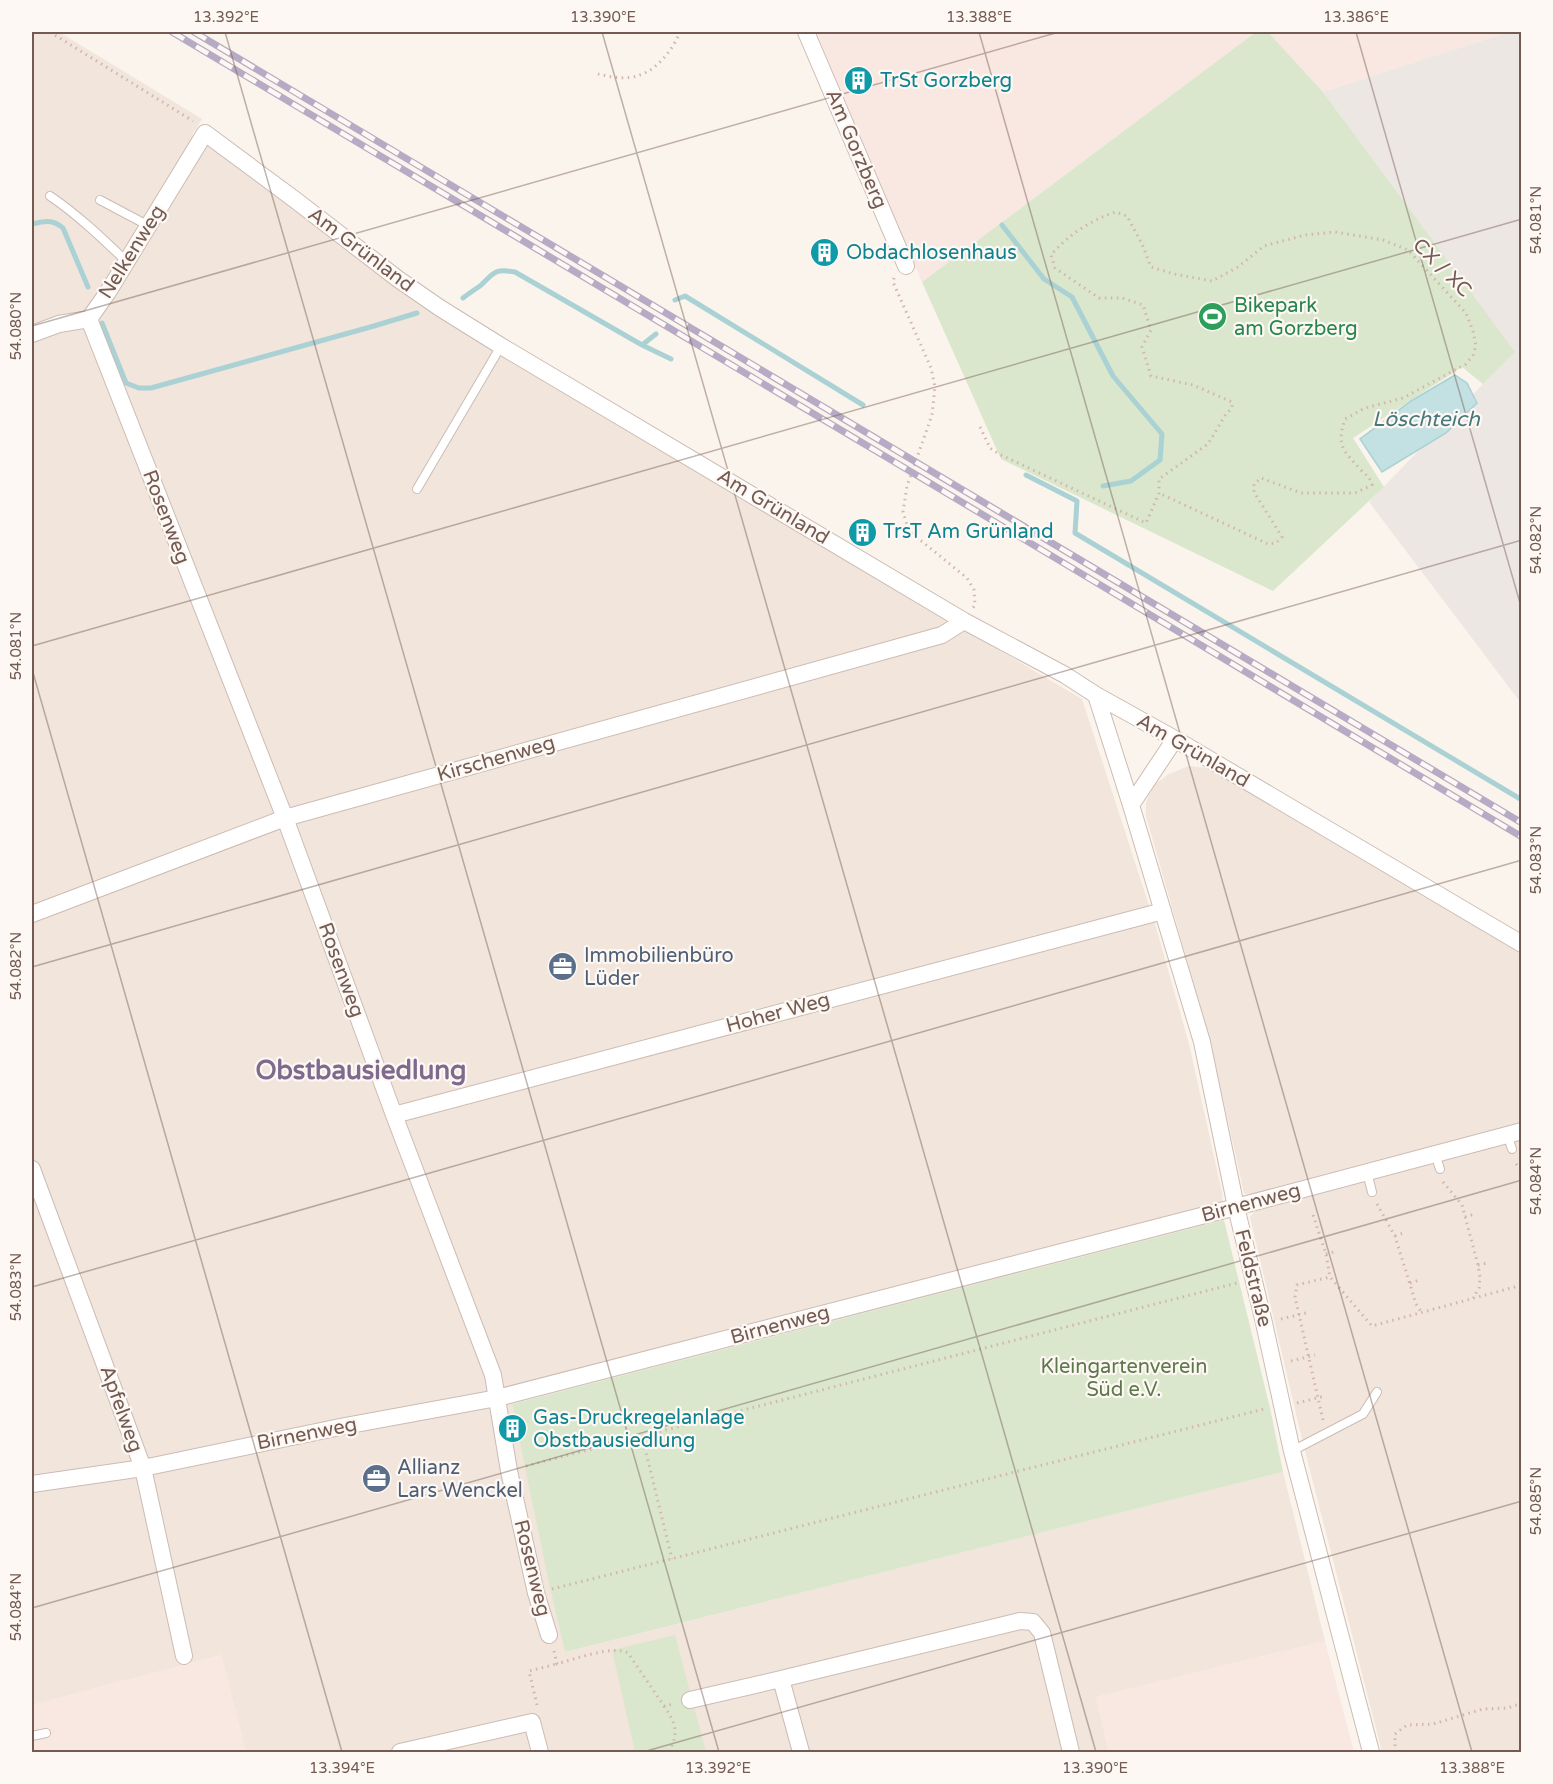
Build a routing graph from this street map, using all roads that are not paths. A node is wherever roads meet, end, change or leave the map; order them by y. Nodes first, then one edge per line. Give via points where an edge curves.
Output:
1 (806, 32) edge
2 (205, 133) joint
3 (50, 196) dead end
4 (100, 200) dead end
5 (149, 226) junction
6 (127, 262) junction
7 (906, 266) road end
8 (89, 319) junction
9 (32, 334) edge
10 (501, 346) junction
11 (417, 489) dead end
12 (964, 621) junction
13 (1096, 695) junction
14 (1175, 739) junction
15 (1131, 805) junction
16 (285, 818) junction
17 (1163, 911) junction
18 (32, 914) edge
19 (1521, 944) edge
20 (394, 1115) junction
21 (1514, 1138) edge
22 (32, 1169) edge
23 (1366, 1172) junction
24 (1372, 1192) dead end
25 (1236, 1207) junction
26 (1377, 1392) dead end
27 (497, 1398) junction
28 (1292, 1451) junction
29 (143, 1468) junction
30 (32, 1484) edge
31 (549, 1635) road end
32 (184, 1656) dead end
33 (781, 1679) junction
34 (690, 1700) road end
35 (46, 1732) dead end
36 (32, 1736) edge
37 (400, 1752) edge
38 (540, 1752) edge
39 (801, 1752) edge
40 (1071, 1752) edge
41 (1371, 1752) edge

1 - 7 street, Am Gorzberg
2 - 5 street, Nelkenweg
2 - 10 street, Am Grünland via 398,279
3 - 6 lane via 97,232
4 - 5 lane
5 - 6 street, Nelkenweg
6 - 8 street, Nelkenweg
8 - 9 street, Nelkenweg
8 - 16 street, Rosenweg
10 - 11 lane
10 - 12 street, Am Grünland
12 - 13 street, Am Grünland
12 - 16 street, Kirschenweg via 942,635
13 - 14 street, Am Grünland
13 - 15 street, Feldstraße
14 - 15 street
14 - 19 street, Am Grünland
15 - 17 street, Feldstraße
16 - 18 street, Kirschenweg
16 - 20 street, Rosenweg
17 - 20 street, Hoher Weg
17 - 25 street, Feldstraße via 1202,1042
20 - 27 street, Rosenweg via 493,1375
21 - 23 street, Birnenweg via 1437,1162
22 - 29 street, Apfelweg
23 - 24 lane
23 - 25 street, Birnenweg
25 - 27 street, Birnenweg
25 - 28 street, Feldstraße
26 - 28 lane via 1363,1414
27 - 29 street, Birnenweg
27 - 31 street, Rosenweg via 509,1471
28 - 41 street, Feldstraße
29 - 30 street, Birnenweg
29 - 32 street, Apfelweg
33 - 34 street
33 - 39 street
33 - 40 street via 1020,1620 1033,1622 1042,1633
35 - 36 lane
37 - 38 street via 532,1722

